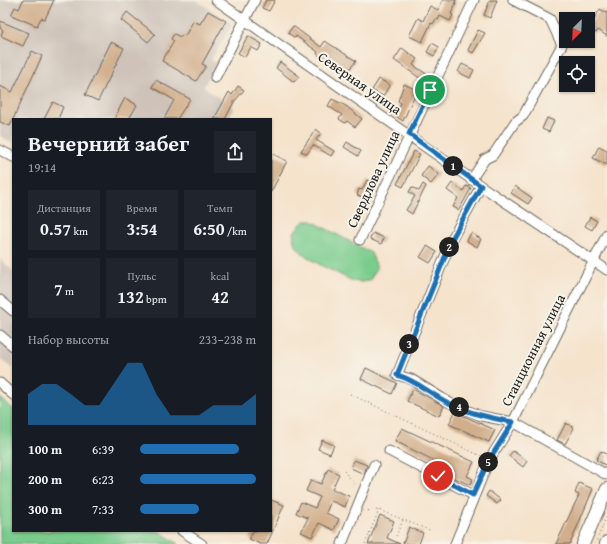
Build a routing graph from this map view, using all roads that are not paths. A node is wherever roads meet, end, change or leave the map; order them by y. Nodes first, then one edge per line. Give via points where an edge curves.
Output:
1 (216, 0) edge
2 (255, 0) edge
3 (474, 0) edge
4 (513, 0) edge
5 (245, 20) junction
6 (215, 78) dead end
7 (409, 134) junction
8 (0, 150) edge
9 (12, 156) edge
10 (471, 180) junction
11 (481, 186) junction
12 (607, 234) edge
13 (360, 240) dead end
14 (593, 261) junction
15 (607, 270) edge
16 (0, 300) edge
17 (12, 310) edge
18 (0, 335) edge
19 (12, 345) edge
20 (0, 383) edge
21 (12, 394) edge
22 (513, 422) junction
23 (389, 451) dead end
24 (374, 466) dead end
25 (607, 475) edge
26 (607, 489) edge
27 (473, 495) junction
28 (184, 532) edge
29 (202, 544) edge
30 (342, 544) edge
31 (455, 544) edge
32 (583, 544) edge

1 - 5 street, Северная улица
2 - 5 street
3 - 7 street, Свердлова улица
4 - 10 street via 550,19 562,45 523,116 515,122 493,155 485,159
5 - 6 street
5 - 7 street, Северная улица
7 - 10 street, Северная улица
7 - 13 street, Свердлова улица
8 - 9 street
10 - 11 street, Северная улица
11 - 14 street, Северная улица
11 - 22 street via 453,237 397,375 411,379 450,403 481,416
12 - 14 street, Станционная улица
14 - 15 street, Северная улица
14 - 22 street, Станционная улица
16 - 17 street
18 - 19 street
20 - 21 street
22 - 25 street
22 - 27 street, Станционная улица via 489,460
23 - 27 street
24 - 30 street
26 - 32 main road
27 - 31 street, Станционная улица
28 - 29 street

